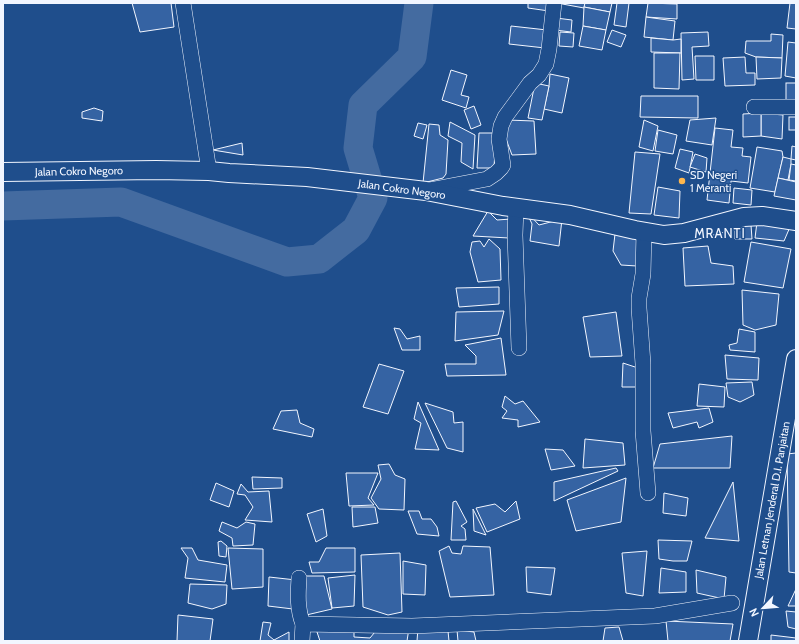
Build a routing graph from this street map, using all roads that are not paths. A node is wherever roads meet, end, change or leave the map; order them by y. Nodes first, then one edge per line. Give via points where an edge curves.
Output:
1 (183, 3) edge
2 (554, 3) edge
3 (754, 107) dead end
4 (796, 107) edge
5 (209, 171) junction
6 (3, 172) edge
7 (426, 191) junction
8 (516, 208) junction
9 (796, 221) edge
10 (644, 232) junction
11 (519, 348) dead end
12 (796, 359) edge
13 (648, 493) dead end
14 (298, 578) dead end
15 (732, 603) dead end
16 (303, 624) junction
17 (302, 641) edge
18 (748, 641) edge

1 - 5 street
2 - 7 street via 550,49 546,64 505,117 501,126 501,168 487,178
3 - 4 street
5 - 6 street, Jalan Cokro Negoro
5 - 7 street, Jalan Cokro Negoro via 307,177
7 - 8 street, Jalan Cokro Negoro
8 - 10 street, Jalan Cokro Negoro via 570,216
8 - 11 street
9 - 10 street, Jalan Cokro Negoro via 762,216 744,217 684,233 664,235
10 - 13 street via 639,308
12 - 18 street, Jalan Letnan Jenderal D.I. Panjaitan
14 - 16 street via 298,608
15 - 16 street via 655,616 412,626
16 - 17 street

